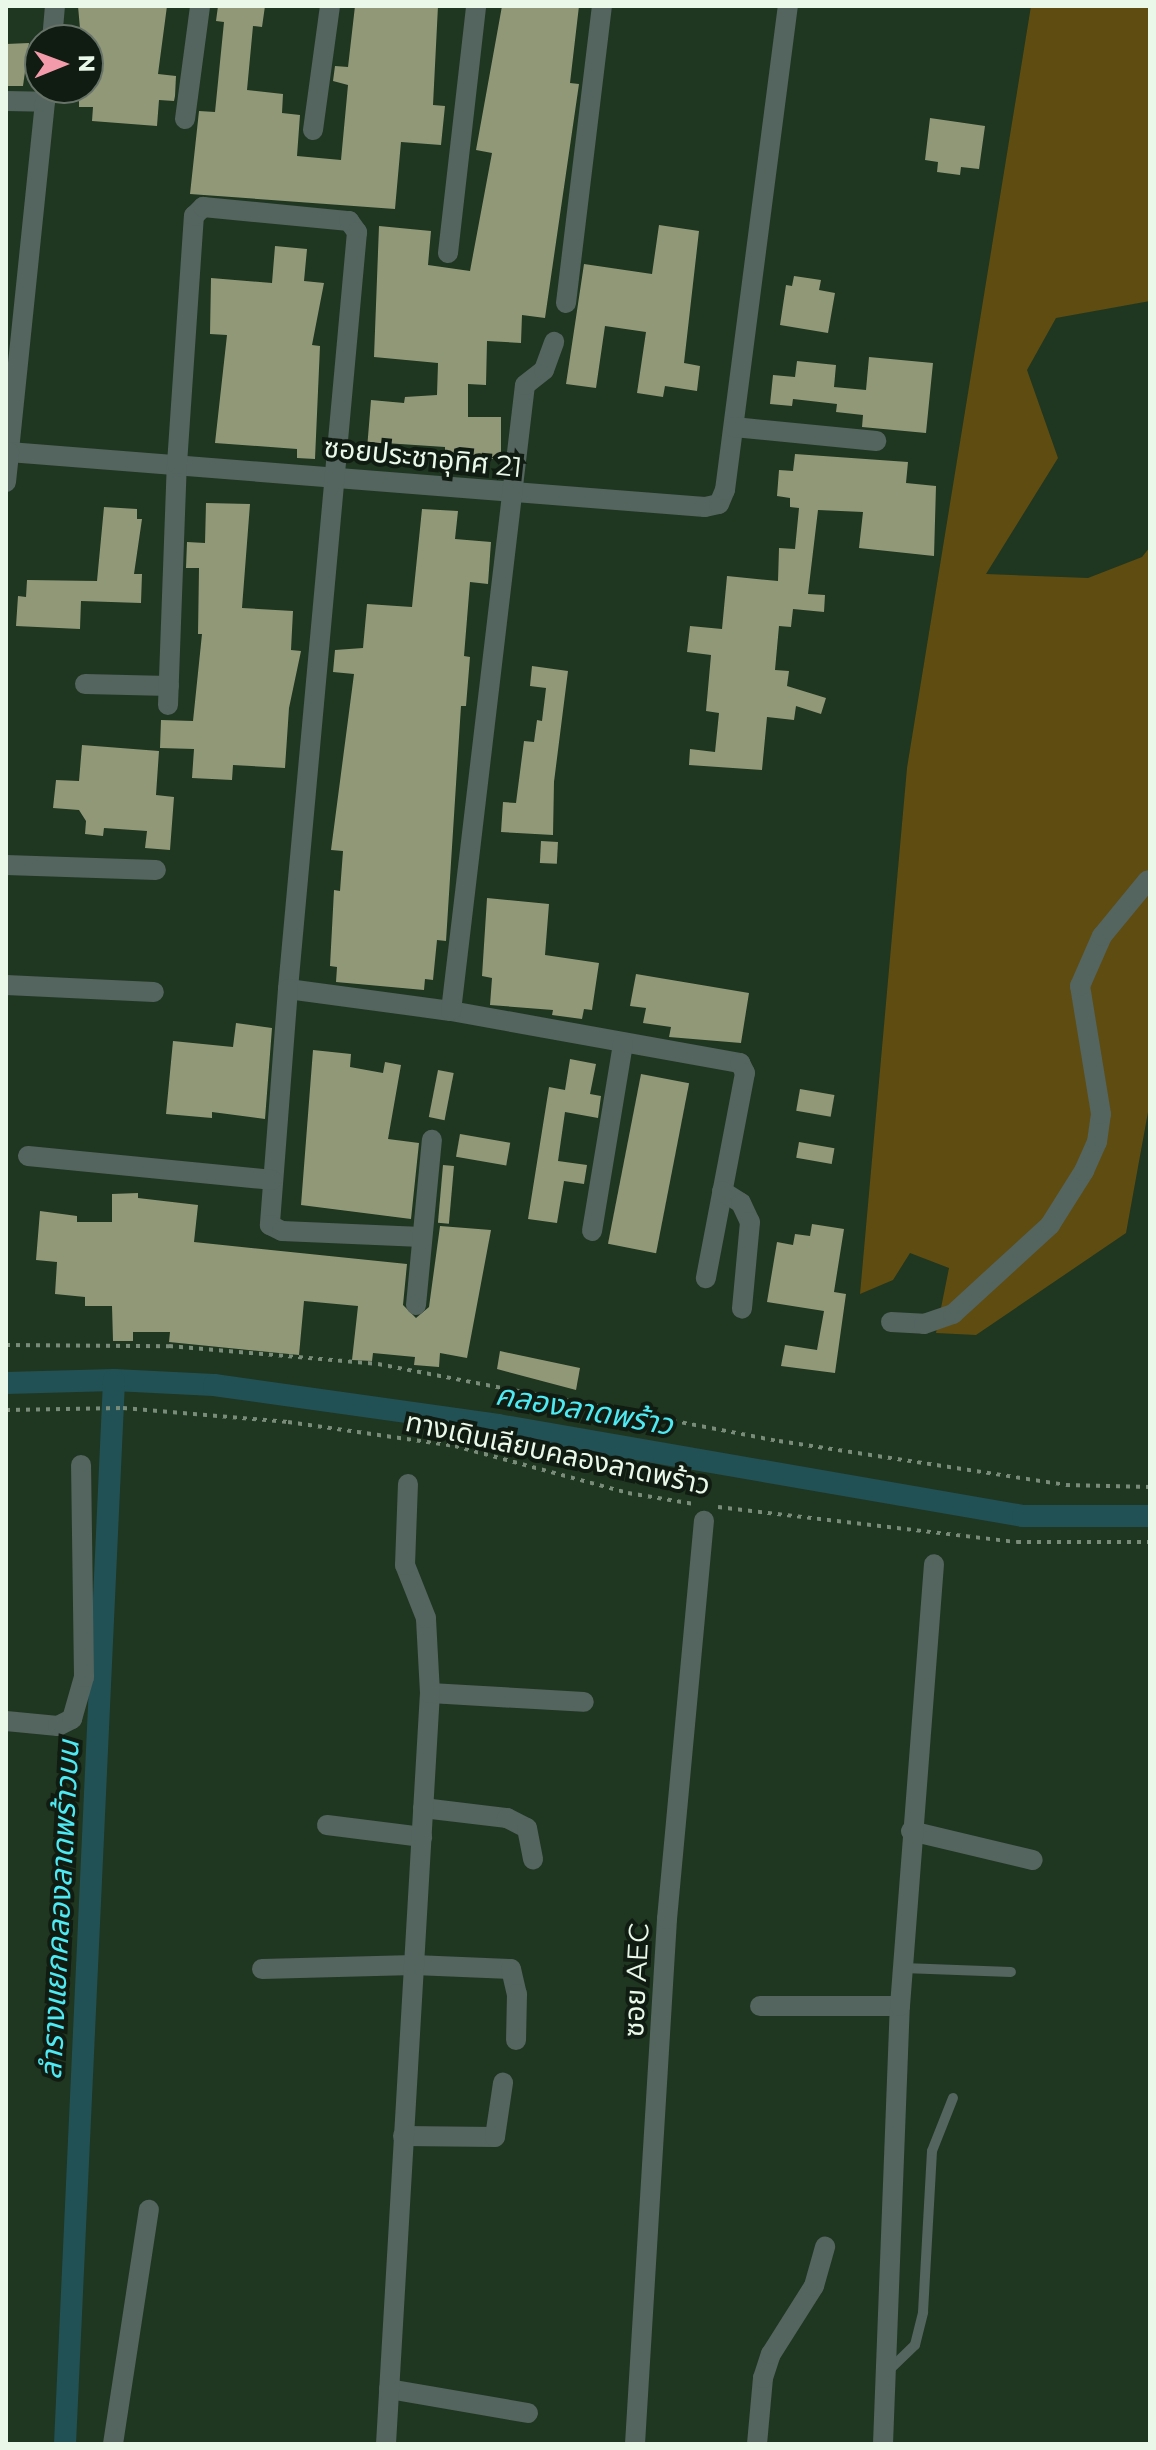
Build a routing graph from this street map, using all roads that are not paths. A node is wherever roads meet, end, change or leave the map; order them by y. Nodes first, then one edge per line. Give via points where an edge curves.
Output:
1 (200, 6) edge
2 (330, 6) edge
3 (476, 6) edge
4 (602, 6) edge
5 (788, 6) edge
6 (45, 104) edge
7 (185, 119) dead end
8 (313, 130) dead end
9 (448, 253) dead end
10 (566, 303) dead end
11 (554, 342) dead end
12 (734, 427) junction
13 (876, 441) dead end
14 (9, 452) junction
15 (177, 464) junction
16 (334, 476) junction
17 (6, 482) edge
18 (513, 494) junction
19 (85, 684) dead end
20 (6, 865) edge
21 (156, 870) dead end
22 (1149, 874) edge
23 (6, 985) edge
24 (288, 989) junction
25 (154, 992) dead end
26 (451, 1011) junction
27 (623, 1044) junction
28 (432, 1140) dead end
29 (28, 1156) dead end
30 (272, 1180) junction
31 (722, 1191) junction
32 (592, 1231) dead end
33 (422, 1237) junction
34 (706, 1278) dead end
35 (416, 1305) dead end
36 (742, 1309) dead end
37 (891, 1322) dead end
38 (81, 1465) dead end
39 (408, 1484) dead end
40 (706, 1511) road end
41 (934, 1564) dead end
42 (430, 1693) junction
43 (584, 1702) dead end
44 (6, 1721) edge
45 (423, 1808) junction
46 (327, 1825) dead end
47 (911, 1831) junction
48 (422, 1837) junction
49 (533, 1859) dead end
50 (1033, 1860) dead end
51 (414, 1965) junction
52 (903, 1968) junction
53 (262, 1969) dead end
54 (1011, 1972) dead end
55 (760, 2006) dead end
56 (900, 2006) junction
57 (516, 2040) dead end
58 (503, 2083) dead end
59 (953, 2098) dead end
60 (403, 2136) junction
61 (149, 2210) dead end
62 (825, 2247) dead end
63 (886, 2373) junction
64 (389, 2389) junction
65 (528, 2413) dead end
66 (113, 2444) edge
67 (386, 2444) edge
68 (635, 2444) edge
69 (757, 2444) edge
70 (883, 2444) edge

1 - 7 street
2 - 8 street
3 - 9 street
4 - 10 street
5 - 12 street, ซอยประชาอุทิศ 21
6 - 14 street
11 - 18 street via 544,370 525,385
12 - 13 street
12 - 18 street, ซอยประชาอุทิศ 21 via 719,504 686,509
14 - 15 street, ซอยประชาอุทิศ 21
14 - 17 street
15 - 16 street, ซอยประชาอุทิศ 21
15 - 16 street via 194,216 203,207 354,224
15 - 19 street via 168,695
16 - 18 street, ซอยประชาอุทิศ 21
16 - 24 street
18 - 26 street
20 - 21 street
22 - 37 street via 1102,936 1080,986 1101,1114 1097,1142 1084,1171 1050,1225 953,1314 924,1324
23 - 25 street
24 - 26 street
24 - 30 street
26 - 27 street
27 - 31 street via 733,1060 744,1067
27 - 32 street
28 - 33 street
29 - 30 street
30 - 33 street via 269,1218 277,1231
31 - 34 street
31 - 36 street via 741,1203 750,1222
33 - 35 street
38 - 44 street via 84,1677 72,1719 58,1726
39 - 42 street via 405,1565 426,1618
40 - 68 street, ซอย AEC via 667,1919
41 - 47 street
42 - 43 street
42 - 45 street
45 - 48 street
45 - 49 street via 507,1818 527,1828
46 - 48 street
47 - 50 street
47 - 52 street
48 - 51 street
51 - 53 street
51 - 57 street via 511,1969 517,1994
51 - 60 street
52 - 54 lane
52 - 56 street
55 - 56 street
56 - 63 street
58 - 60 street via 495,2137
59 - 63 lane via 932,2151 923,2312 915,2345
60 - 64 street
61 - 66 street
62 - 69 street via 814,2286 771,2354 763,2378
63 - 70 street
64 - 65 street
64 - 67 street

